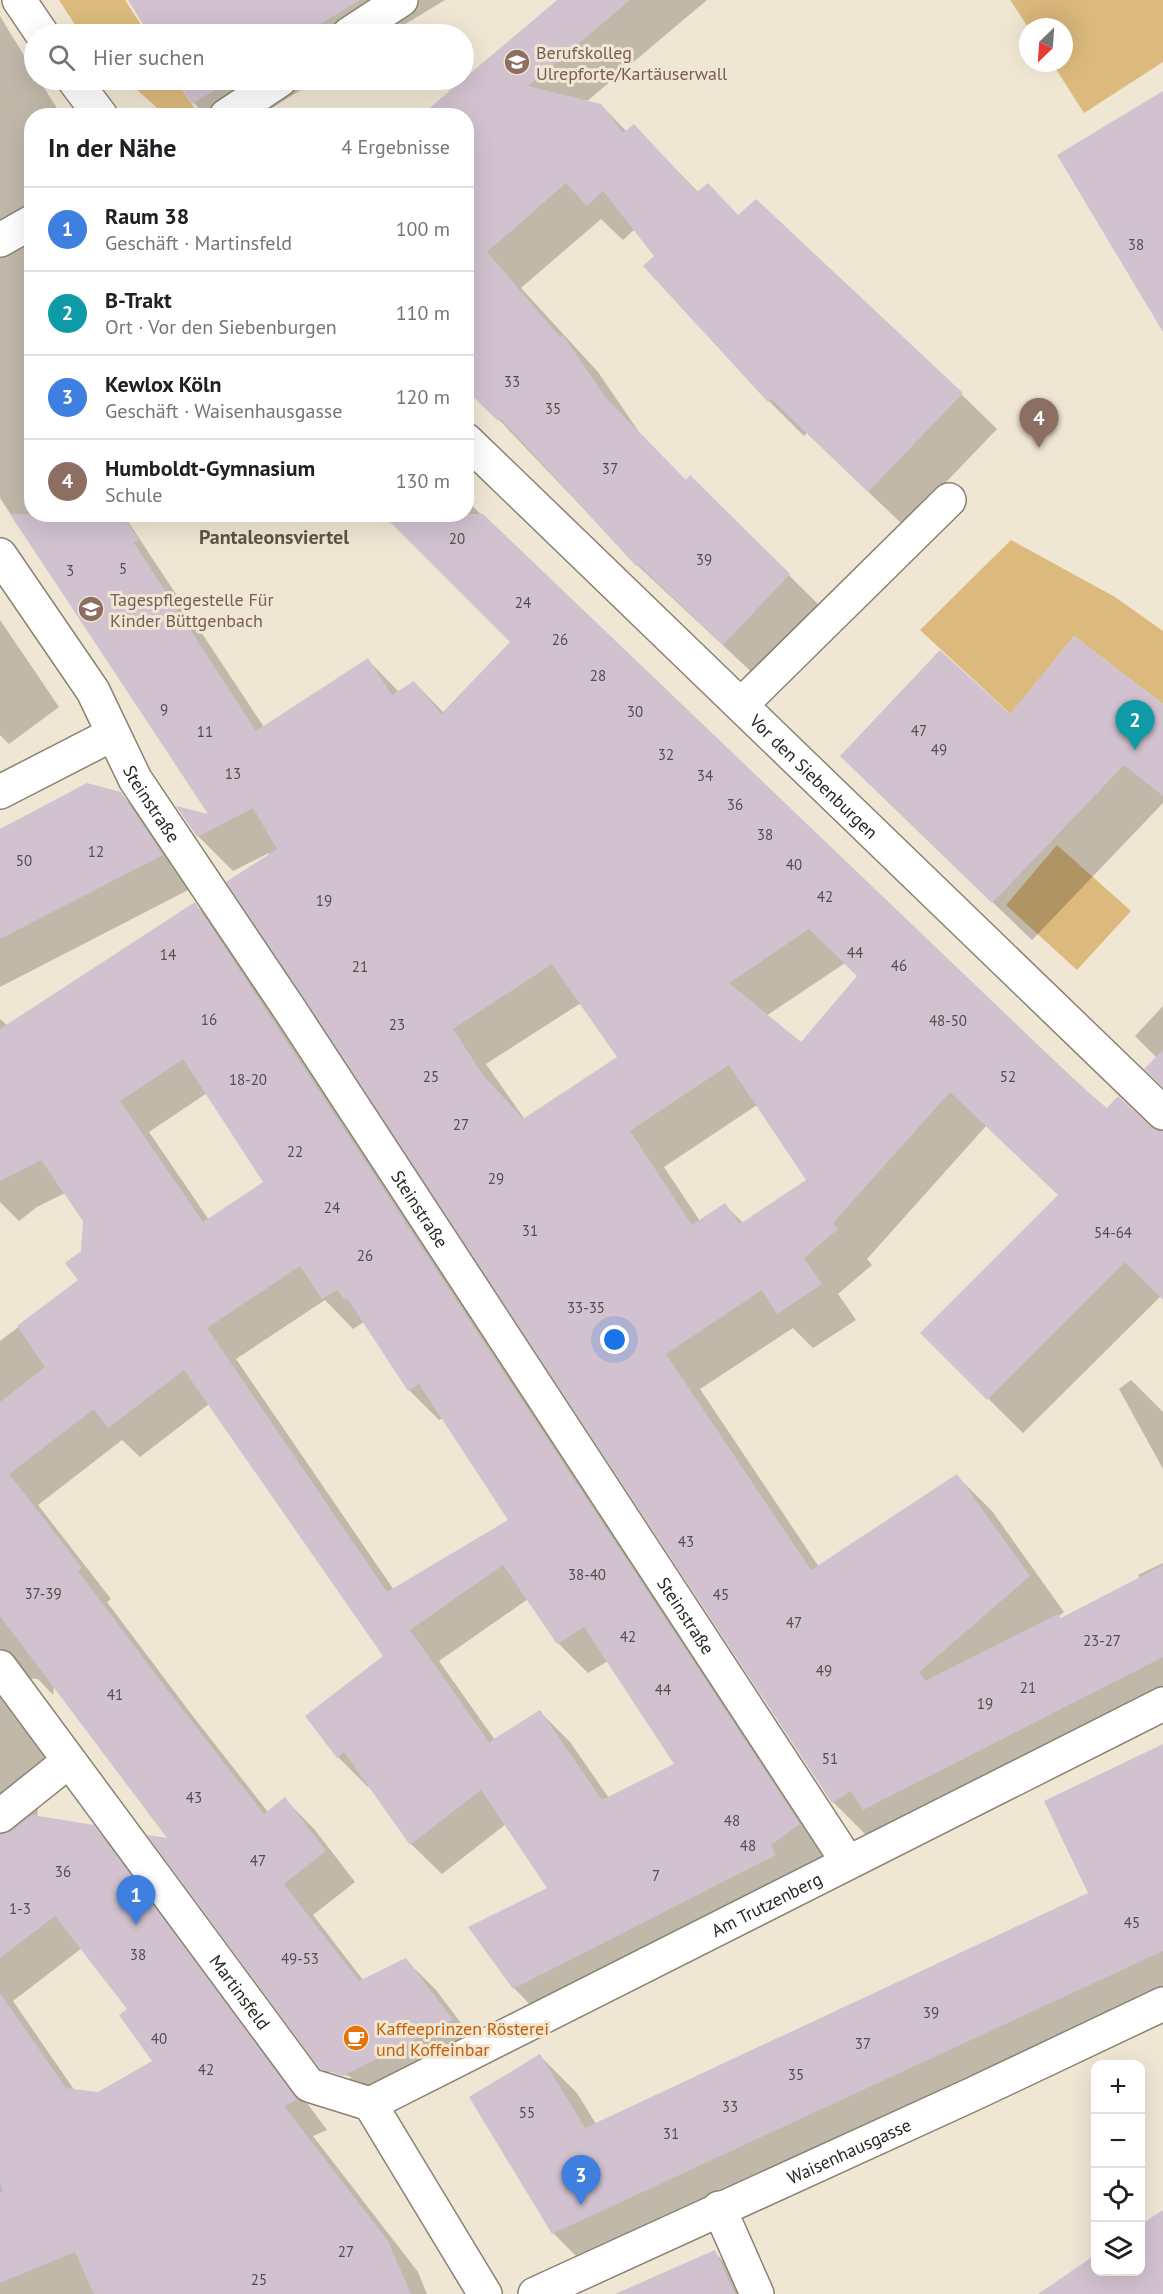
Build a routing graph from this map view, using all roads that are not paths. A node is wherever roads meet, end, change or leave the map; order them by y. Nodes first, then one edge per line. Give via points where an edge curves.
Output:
1 (19, 0) edge
2 (401, 0) edge
3 (35, 24) edge
4 (364, 24) edge
5 (82, 90) edge
6 (265, 90) edge
7 (95, 108) edge
8 (238, 108) edge
9 (24, 226) edge
10 (0, 240) edge
11 (474, 448) edge
12 (949, 500) dead end
13 (0, 555) edge
14 (741, 705) junction
15 (113, 734) junction
16 (0, 792) edge
17 (1163, 1113) edge
18 (0, 1667) edge
19 (1163, 1704) edge
20 (69, 1761) junction
21 (0, 1816) edge
22 (847, 1861) junction
23 (1163, 2004) edge
24 (370, 2104) junction
25 (719, 2208) junction
26 (484, 2294) edge
27 (535, 2294) edge
28 (757, 2294) edge

1 - 3 street
2 - 4 street
5 - 7 street
6 - 8 street
9 - 10 street
11 - 14 street, Vor den Siebenburgen
12 - 14 street
13 - 15 street, Steinstraße via 93,692
14 - 17 street, Vor den Siebenburgen
15 - 16 street
15 - 22 street, Steinstraße via 135,779
18 - 20 street, Martinsfeld
19 - 22 street, Am Trutzenberg
20 - 21 street
20 - 24 street, Martinsfeld via 309,2085
22 - 24 street, Am Trutzenberg
23 - 25 street, Waisenhausgasse
24 - 26 street
25 - 27 street, Waisenhausgasse
25 - 28 street

